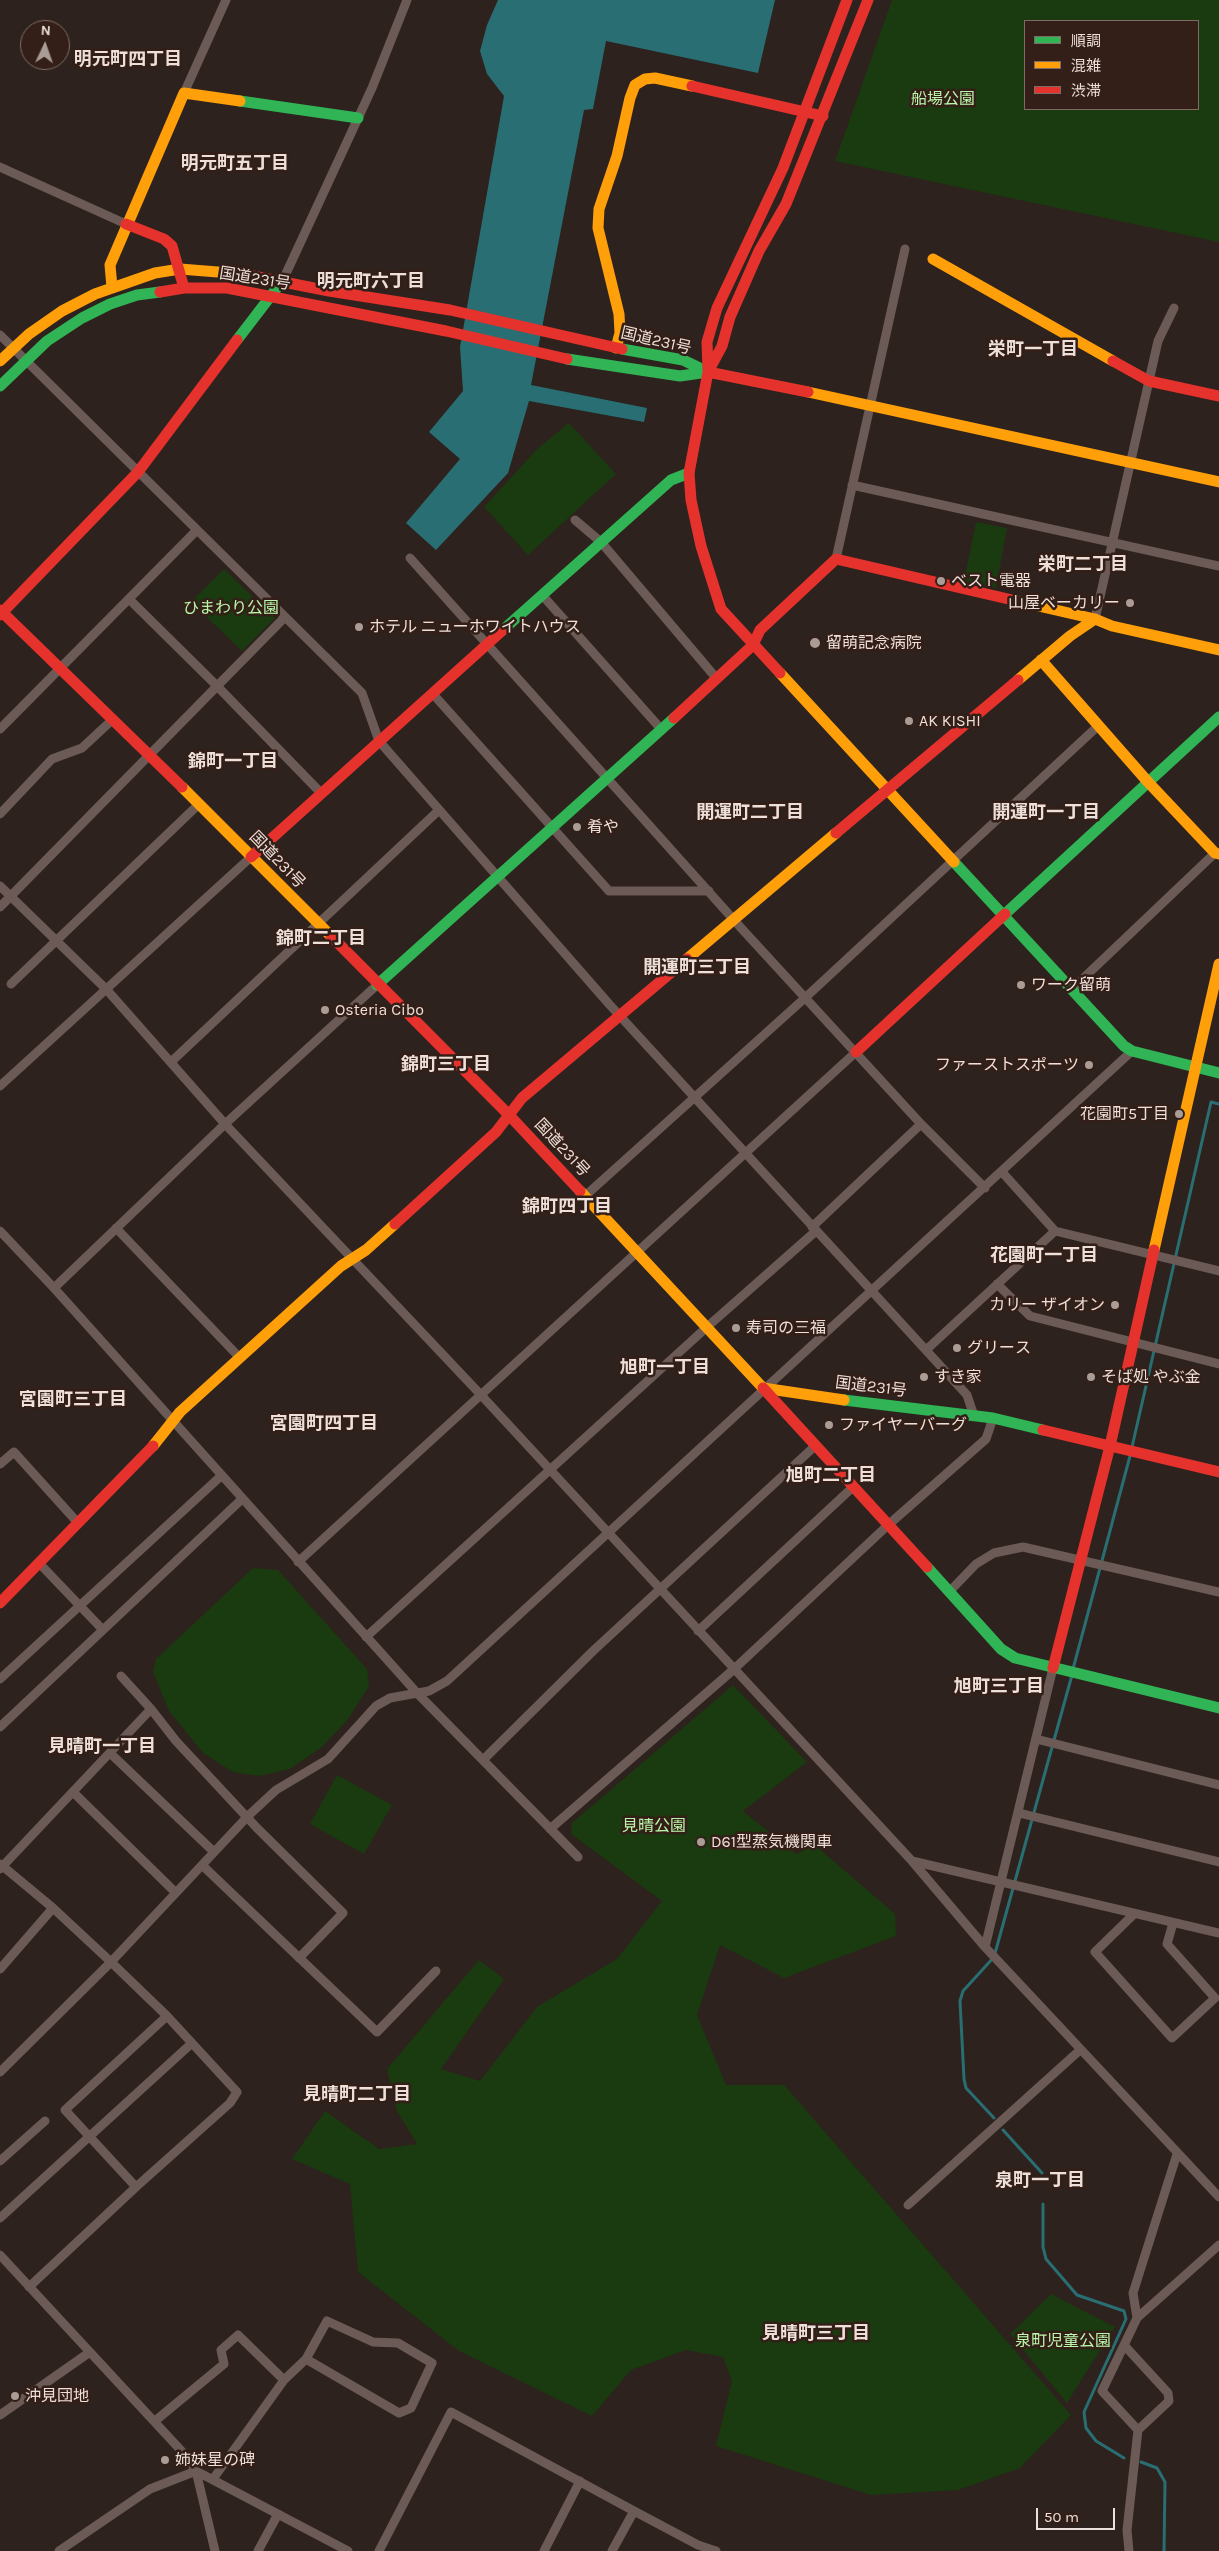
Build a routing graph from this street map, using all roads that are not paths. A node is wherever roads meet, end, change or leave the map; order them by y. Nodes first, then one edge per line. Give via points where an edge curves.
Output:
1 (226, 0) edge
2 (407, 0) edge
3 (847, 0) edge
4 (868, 0) edge
5 (184, 93) junction
6 (804, 112) junction
7 (823, 116) junction
8 (358, 118) junction
9 (0, 167) edge
10 (126, 224) junction
11 (905, 249) dead end
12 (933, 259) dead end
13 (180, 269) junction
14 (283, 280) junction
15 (112, 287) junction
16 (184, 288) junction
17 (272, 296) junction
18 (1174, 308) dead end
19 (0, 335) edge
20 (14, 348) junction
21 (616, 348) junction
22 (26, 360) junction
23 (0, 361) edge
24 (708, 372) junction
25 (1149, 381) junction
26 (0, 386) edge
27 (1219, 396) edge
28 (869, 405) junction
29 (1131, 463) junction
30 (138, 472) junction
31 (689, 472) junction
32 (1219, 482) edge
33 (852, 485) junction
34 (575, 520) dead end
35 (197, 530) junction
36 (601, 542) junction
37 (1113, 543) junction
38 (410, 558) dead end
39 (836, 559) junction
40 (1219, 566) edge
41 (543, 596) junction
42 (130, 600) junction
43 (1, 612) edge
44 (285, 617) junction
45 (1095, 619) junction
46 (486, 644) junction
47 (753, 645) junction
48 (1219, 650) edge
49 (1041, 660) junction
50 (60, 670) junction
51 (717, 679) junction
52 (216, 685) junction
53 (433, 694) junction
54 (1219, 717) edge
55 (112, 720) junction
56 (1098, 726) junction
57 (0, 729) edge
58 (661, 729) junction
59 (378, 741) junction
60 (148, 756) junction
61 (607, 778) junction
62 (1148, 782) junction
63 (889, 789) junction
64 (321, 794) junction
65 (199, 804) junction
66 (438, 811) junction
67 (0, 814) edge
68 (551, 827) junction
69 (1217, 854) edge
70 (251, 857) junction
71 (953, 860) junction
72 (495, 877) junction
73 (0, 886) edge
74 (709, 891) junction
75 (10, 897) junction
76 (0, 907) edge
77 (1005, 916) junction
78 (733, 919) junction
79 (318, 926) junction
80 (56, 940) junction
81 (1219, 965) edge
82 (11, 984) dead end
83 (377, 984) junction
84 (1072, 989) junction
85 (107, 990) junction
86 (806, 997) junction
87 (619, 1015) junction
88 (1132, 1051) junction
89 (856, 1052) junction
90 (171, 1062) junction
91 (1195, 1068) junction
92 (1219, 1074) edge
93 (0, 1086) edge
94 (694, 1098) junction
95 (510, 1116) junction
96 (225, 1124) junction
97 (921, 1124) junction
98 (746, 1155) junction
99 (1002, 1172) junction
100 (985, 1188) junction
101 (585, 1196) junction
102 (116, 1228) junction
103 (814, 1229) junction
104 (0, 1231) edge
105 (1055, 1231) junction
106 (638, 1253) junction
107 (1153, 1255) junction
108 (353, 1258) junction
109 (1219, 1272) edge
110 (997, 1284) junction
111 (54, 1288) junction
112 (870, 1290) junction
113 (707, 1327) junction
114 (1133, 1343) junction
115 (926, 1350) junction
116 (240, 1358) junction
117 (1219, 1364) edge
118 (764, 1388) junction
119 (481, 1395) junction
120 (974, 1416) junction
121 (993, 1418) junction
122 (173, 1423) junction
123 (815, 1446) junction
124 (1110, 1446) junction
125 (0, 1464) edge
126 (551, 1470) junction
127 (1219, 1472) edge
128 (221, 1476) junction
129 (853, 1487) junction
130 (242, 1499) junction
131 (78, 1523) junction
132 (887, 1526) junction
133 (607, 1532) junction
134 (1081, 1559) junction
135 (298, 1562) junction
136 (39, 1563) junction
137 (660, 1588) junction
138 (950, 1591) junction
139 (1219, 1592) edge
140 (0, 1603) edge
141 (80, 1606) junction
142 (103, 1630) junction
143 (698, 1631) junction
144 (366, 1637) junction
145 (1053, 1668) junction
146 (733, 1670) junction
147 (121, 1676) dead end
148 (0, 1678) edge
149 (417, 1693) junction
150 (1219, 1708) edge
151 (151, 1709) junction
152 (0, 1727) edge
153 (1036, 1739) junction
154 (110, 1753) junction
155 (483, 1760) junction
156 (1219, 1785) edge
157 (73, 1792) junction
158 (1018, 1813) junction
159 (248, 1816) junction
160 (550, 1829) junction
161 (214, 1852) junction
162 (578, 1857) dead end
163 (912, 1861) junction
164 (1219, 1862) edge
165 (202, 1865) junction
166 (1, 1866) edge
167 (1000, 1883) junction
168 (175, 1892) junction
169 (53, 1908) junction
170 (1134, 1914) junction
171 (1173, 1923) junction
172 (1218, 1930) edge
173 (985, 1947) junction
174 (299, 1958) junction
175 (111, 1962) junction
176 (0, 1969) edge
177 (436, 1971) dead end
178 (167, 2016) junction
179 (192, 2043) junction
180 (1080, 2050) junction
181 (0, 2072) edge
182 (45, 2121) dead end
183 (90, 2136) junction
184 (1177, 2154) junction
185 (0, 2161) edge
186 (136, 2186) junction
187 (1219, 2197) edge
188 (908, 2205) dead end
189 (0, 2218) edge
190 (1219, 2245) edge
191 (0, 2255) edge
192 (29, 2287) junction
193 (1137, 2318) junction
194 (1124, 2345) junction
195 (90, 2352) junction
196 (306, 2359) junction
197 (284, 2380) junction
198 (0, 2415) edge
199 (155, 2421) junction
200 (1138, 2430) junction
201 (196, 2471) junction
202 (213, 2479) junction
203 (580, 2481) junction
204 (634, 2511) junction
205 (278, 2514) junction
206 (331, 2547) edge
207 (697, 2548) edge
208 (59, 2551) edge
209 (215, 2551) edge
210 (258, 2551) edge
211 (348, 2551) edge
212 (379, 2551) edge
213 (544, 2551) edge
214 (612, 2551) edge
215 (716, 2551) edge
216 (1129, 2551) edge

1 - 5 street
2 - 8 street
3 - 6 main road, 国道231号
4 - 7 main road, 国道231号
5 - 8 main road
5 - 10 main road
6 - 7 main road
6 - 21 main road via 655,78 645,79 636,85 599,209 598,228 619,314 620,333
6 - 24 main road, 国道231号 via 783,168 717,308 707,342
7 - 24 main road, 国道231号 via 786,204 742,288 722,346
8 - 14 street
9 - 10 street
10 - 13 main road via 172,246
10 - 15 main road via 110,265
11 - 28 street
12 - 25 main road
13 - 14 main road, 国道231号 via 233,272
13 - 15 main road, 国道231号 via 155,273
13 - 16 main road
14 - 17 main road
14 - 21 main road, 国道231号 via 329,291 450,310
15 - 20 main road, 国道231号 via 62,311
16 - 17 main road, 国道231号 via 227,288
16 - 22 main road, 国道231号 via 137,295 110,304 47,341
17 - 24 main road, 国道231号 via 548,356 680,376
17 - 30 main road
18 - 25 street via 1158,341
19 - 20 street
20 - 22 street
20 - 23 main road, 国道231号
21 - 24 main road, 国道231号 via 683,360
22 - 26 main road, 国道231号
22 - 30 street
24 - 28 main road
24 - 31 main road
25 - 27 main road
25 - 29 street
28 - 29 main road
28 - 33 street
29 - 32 main road
29 - 37 street
30 - 35 street
30 - 43 main road
31 - 36 main road via 672,480
31 - 47 main road via 691,500 701,546 721,609
33 - 37 street
33 - 39 street
34 - 36 street
35 - 42 street
35 - 44 street
36 - 41 main road
36 - 51 street
37 - 40 street
37 - 45 street
38 - 46 street
39 - 45 main road
39 - 47 main road via 760,630
41 - 46 main road
41 - 58 street
42 - 50 street
42 - 52 street
43 - 50 main road, 国道231号
44 - 52 street
44 - 59 street via 362,693
45 - 48 main road via 1112,626
45 - 49 main road
46 - 53 main road
46 - 61 street
47 - 51 main road
47 - 63 main road
49 - 56 main road
49 - 63 main road
50 - 55 main road, 国道231号
50 - 57 street
51 - 58 main road
52 - 60 street
52 - 64 street
53 - 59 main road
53 - 68 street
54 - 62 main road
55 - 60 main road, 国道231号
55 - 67 street via 82,748 52,760
56 - 62 main road
56 - 71 street
58 - 61 main road
59 - 64 main road
59 - 66 street
60 - 65 main road, 国道231号
60 - 75 street
61 - 68 main road
61 - 74 street
62 - 69 main road
62 - 77 main road
63 - 71 main road
63 - 78 main road
64 - 70 main road
65 - 70 main road, 国道231号
65 - 80 street
66 - 72 street
66 - 79 street
68 - 72 main road
68 - 74 street via 609,891
69 - 84 street
70 - 79 main road, 国道231号
70 - 85 street
71 - 77 main road
71 - 86 street
72 - 83 main road
72 - 87 street
73 - 75 street
74 - 78 street
75 - 76 street
75 - 80 street
77 - 84 main road
77 - 89 main road
78 - 86 street
78 - 87 main road
79 - 83 main road, 国道231号
79 - 90 street
80 - 82 street
80 - 85 street
81 - 91 main road
83 - 95 main road, 国道231号
83 - 96 street
84 - 88 main road
85 - 90 street
85 - 93 street
86 - 89 street
86 - 94 street
87 - 94 street
87 - 95 main road via 522,1098
88 - 91 main road
88 - 99 street
89 - 97 street
89 - 98 street
90 - 96 street
91 - 92 main road
91 - 107 main road
94 - 98 street
94 - 101 street
95 - 101 main road, 国道231号
95 - 108 main road via 380,1237
96 - 102 street
96 - 108 street
97 - 100 street
97 - 103 street
98 - 103 street
98 - 106 street
99 - 100 street
99 - 105 street
100 - 112 street
101 - 106 main road, 国道231号
102 - 111 street
102 - 116 street
103 - 112 street
103 - 113 street
104 - 111 street
105 - 107 street
105 - 110 street
106 - 113 main road, 国道231号
106 - 119 street
107 - 109 street
107 - 114 main road
108 - 116 main road
108 - 119 street
110 - 114 street via 1030,1316
110 - 115 street
111 - 122 street
112 - 115 street
112 - 118 street
113 - 118 main road, 国道231号
113 - 126 street
114 - 117 street
114 - 124 main road
115 - 120 street via 967,1395
116 - 122 main road via 180,1412
118 - 120 main road, 国道231号
118 - 123 main road
118 - 133 street
119 - 126 street
119 - 135 street
120 - 121 main road, 国道231号
121 - 124 main road, 国道231号
121 - 132 street via 986,1439
122 - 128 street
122 - 131 main road
123 - 129 main road
123 - 137 street
124 - 127 main road, 国道231号
124 - 134 main road
125 - 131 street via 14,1452
126 - 133 street
126 - 144 street
128 - 130 street
128 - 141 street
129 - 132 main road
129 - 143 street
130 - 135 street
130 - 142 street
131 - 136 main road
132 - 138 main road
132 - 146 street
133 - 137 street
133 - 149 street via 447,1681 429,1691
134 - 138 street via 1023,1546 1010,1548 976,1564
134 - 139 street
134 - 145 main road
135 - 144 street
136 - 140 main road
136 - 141 street
137 - 143 street
137 - 155 street
138 - 145 main road via 1000,1649 1016,1658
141 - 142 street
141 - 148 street
142 - 152 street
143 - 146 street
144 - 149 street
145 - 150 main road
145 - 153 street
146 - 160 street
146 - 163 street
147 - 151 street
149 - 155 street
149 - 159 street via 390,1698 376,1706 328,1759 276,1790
151 - 154 street
151 - 159 street via 176,1741
153 - 156 street
153 - 158 street
154 - 157 street
154 - 161 street
155 - 160 street
157 - 166 street
157 - 168 street
158 - 164 street
158 - 167 street
159 - 161 street
159 - 174 street via 343,1912
160 - 162 street
161 - 165 street
163 - 167 street
163 - 173 street
165 - 168 street
165 - 174 street
166 - 169 street
167 - 170 street
167 - 173 street
168 - 175 street
169 - 175 street
169 - 176 street
170 - 171 street
170 - 171 street via 1095,1952 1172,2038 1215,1998 1167,1944
171 - 172 street
173 - 180 street
174 - 177 street via 377,2032
175 - 178 street
175 - 181 street
178 - 179 street
178 - 183 street via 65,2110
179 - 183 street
179 - 186 street via 237,2092 230,2103
180 - 184 street
180 - 188 street
182 - 185 street
183 - 186 street
183 - 189 street
184 - 187 street
184 - 193 street via 1133,2293
186 - 192 street
190 - 193 street
191 - 192 street
192 - 195 street
193 - 194 street
194 - 200 street via 1102,2390
194 - 200 street via 1168,2393 1169,2401
195 - 198 street
195 - 199 street
196 - 196 street via 328,2321 373,2342 398,2343 432,2363 411,2408 399,2413
196 - 197 street
197 - 199 street via 238,2335 221,2350 224,2364
197 - 202 street
199 - 201 street
200 - 216 street via 1127,2530
201 - 202 street
201 - 208 street via 150,2489
201 - 209 street
202 - 205 street
203 - 204 street
203 - 212 street via 451,2412
203 - 213 street
204 - 207 street
204 - 214 street
205 - 206 street
205 - 210 street
206 - 211 street
207 - 215 street

